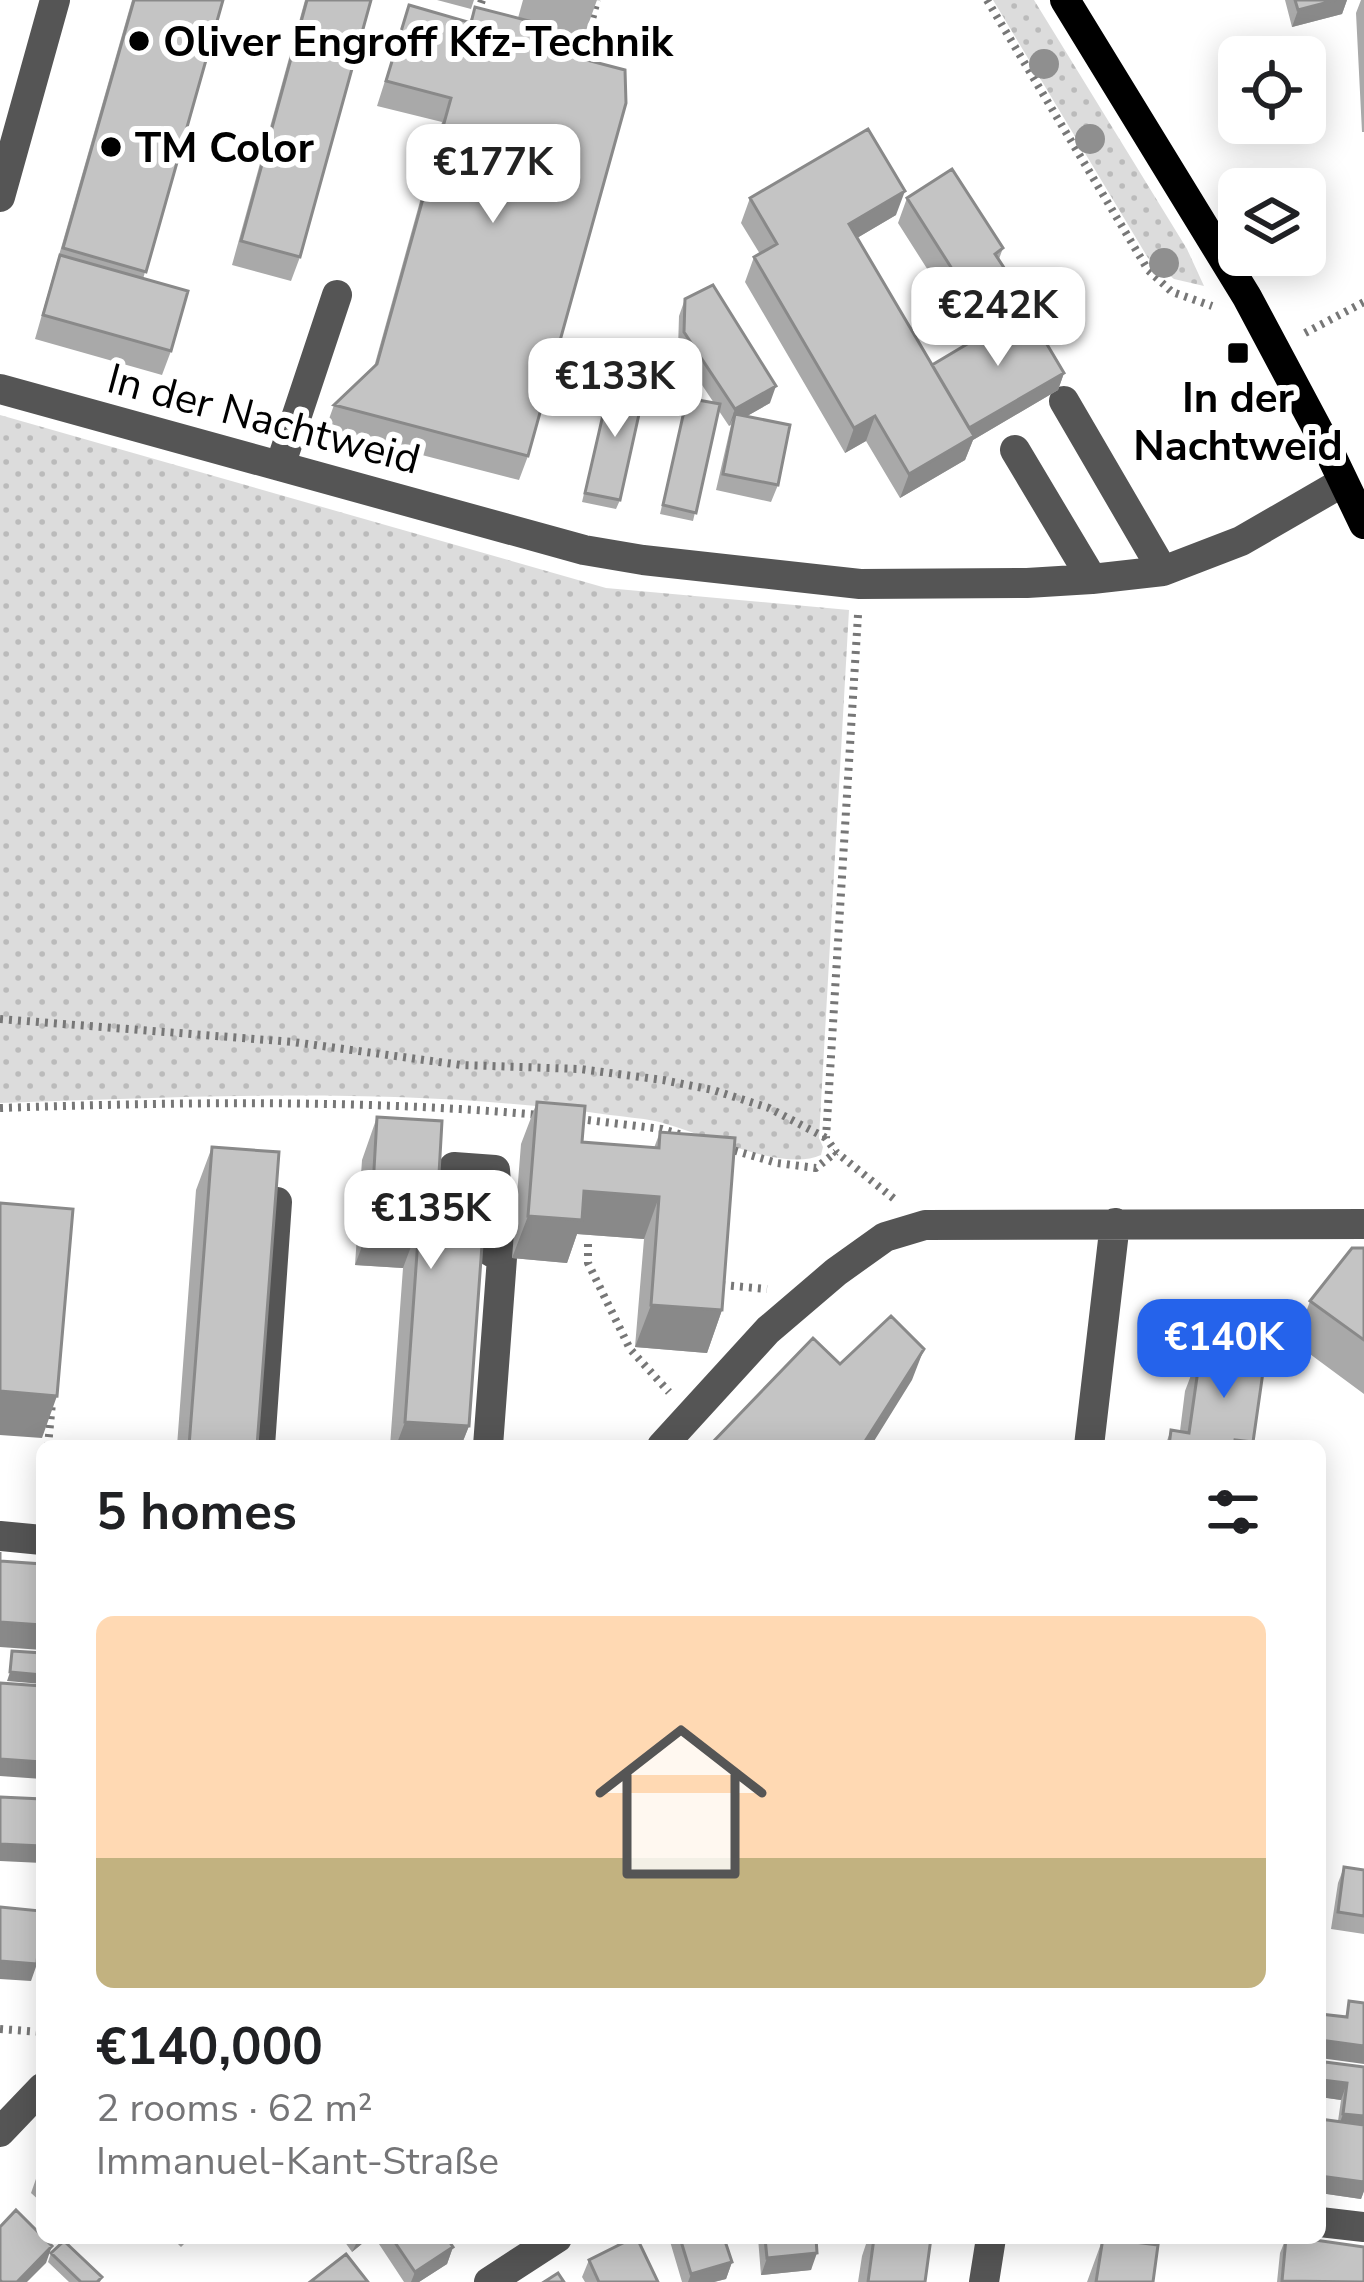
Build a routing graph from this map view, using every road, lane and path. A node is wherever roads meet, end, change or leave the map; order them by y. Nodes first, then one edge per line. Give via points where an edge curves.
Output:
1 (55, 0) edge
2 (597, 0) edge
3 (987, 0) edge
4 (1066, 0) edge
5 (588, 35) dead end
6 (0, 197) edge
7 (338, 295) dead end
8 (1364, 302) edge
9 (1213, 306) dead end
10 (1305, 333) dead end
11 (0, 388) edge
12 (1064, 401) dead end
13 (1015, 450) dead end
14 (280, 466) junction
15 (1343, 482) junction
16 (1364, 524) edge
17 (1163, 571) junction
18 (1092, 579) junction
19 (860, 584) junction
20 (0, 1019) edge
21 (0, 1108) edge
22 (556, 1116) edge
23 (577, 1119) edge
24 (685, 1136) edge
25 (826, 1138) junction
26 (708, 1143) edge
27 (836, 1152) junction
28 (277, 1202) edge
29 (1115, 1223) junction
30 (1364, 1224) edge
31 (925, 1225) junction
32 (588, 1244) edge
33 (502, 1258) dead end
34 (52, 1399) edge
35 (690, 1415) junction
36 (49, 1440) edge
37 (260, 1440) edge
38 (488, 1440) edge
39 (667, 1440) edge
40 (1090, 1440) edge
41 (0, 1536) edge
42 (36, 1539) edge
43 (0, 2029) edge
44 (36, 2032) edge
45 (36, 2094) edge
46 (0, 2132) edge
47 (1326, 2223) edge
48 (1364, 2227) edge
49 (548, 2244) edge
50 (990, 2244) edge
51 (489, 2282) edge
52 (984, 2282) edge

1 - 6 street
2 - 5 path
3 - 9 path via 1148,270 1172,292
4 - 15 main road via 1246,297
7 - 14 street
8 - 10 path
11 - 14 street, In der Nachtweid
12 - 17 street
13 - 18 street
14 - 19 street, In der Nachtweid via 584,550
15 - 16 main road
15 - 17 street, In der Nachtweid via 1241,541
17 - 18 street, In der Nachtweid
18 - 19 street, In der Nachtweid
19 - 25 path
20 - 25 path via 663,1079 769,1108
21 - 22 path via 315,1104
23 - 24 path
25 - 27 path
26 - 27 path via 816,1168
27 - 31 path
28 - 37 street
29 - 30 street
29 - 31 street
29 - 40 street
31 - 35 street via 885,1237 836,1271
32 - 35 path via 588,1263 630,1349
33 - 38 street
34 - 36 path
35 - 39 street
41 - 42 street
43 - 44 path
45 - 46 street
47 - 48 street
49 - 51 street
50 - 52 street

